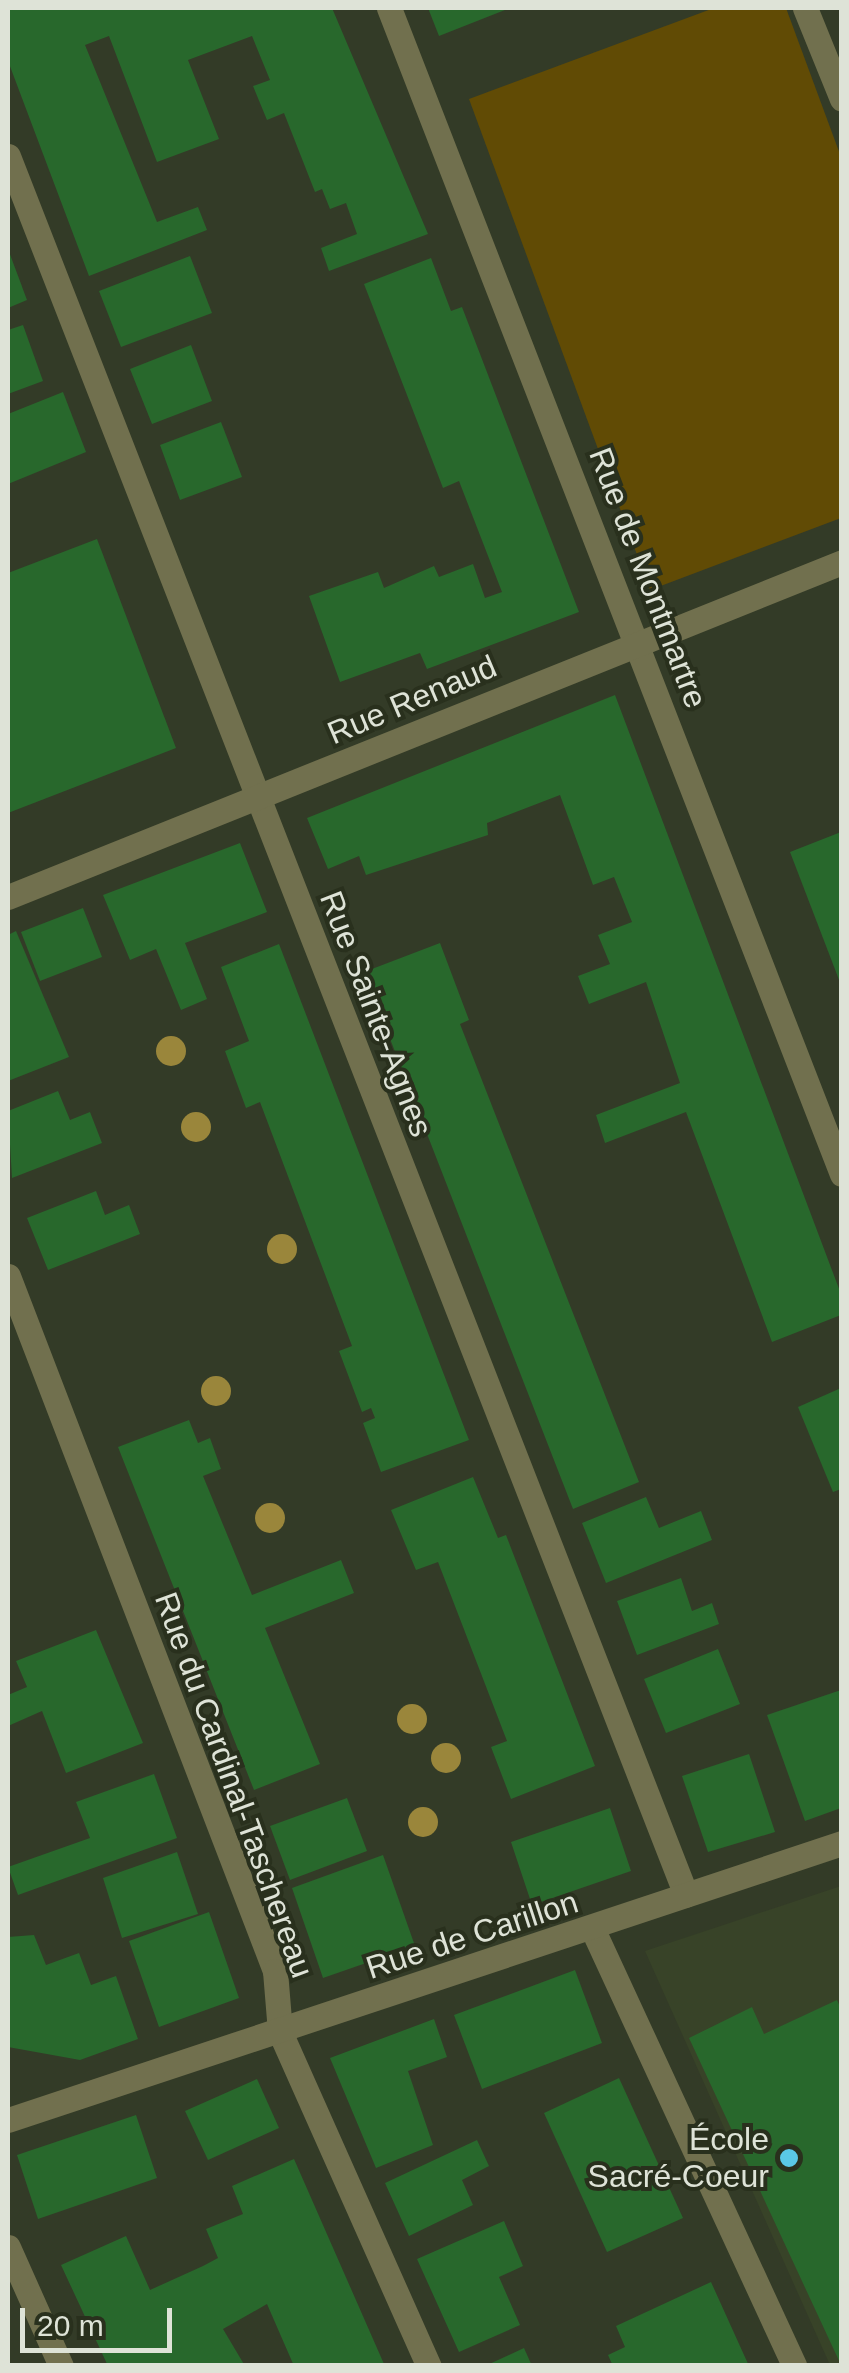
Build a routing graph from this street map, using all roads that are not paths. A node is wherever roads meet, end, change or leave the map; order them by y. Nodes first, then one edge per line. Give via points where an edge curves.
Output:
1 (389, 8) edge
2 (805, 8) edge
3 (842, 99) edge
4 (8, 156) edge
5 (842, 562) edge
6 (638, 639) junction
7 (257, 802) junction
8 (8, 897) edge
9 (842, 1174) edge
10 (8, 1276) edge
11 (842, 1843) edge
12 (686, 1895) junction
13 (593, 1930) junction
14 (280, 2032) junction
15 (8, 2120) edge
16 (8, 2246) edge
17 (61, 2366) edge
18 (429, 2366) edge
19 (794, 2366) edge

1 - 6 street, Rue de Montmartre
2 - 3 street
4 - 7 street, Rue Sainte-Agnes
5 - 6 street, Rue Renaud
6 - 7 street, Rue Renaud
6 - 9 street, Rue de Montmartre
7 - 8 street, Rue Renaud
7 - 12 street, Rue Sainte-Agnes
10 - 14 street, Rue du Cardinal-Taschereau via 275,1971
11 - 12 street, Rue de Carillon
12 - 13 street, Rue de Carillon
13 - 14 street, Rue de Carillon
13 - 19 street
14 - 15 street, Rue de Carillon
14 - 18 street, Rue du Cardinal-Taschereau
16 - 17 street

